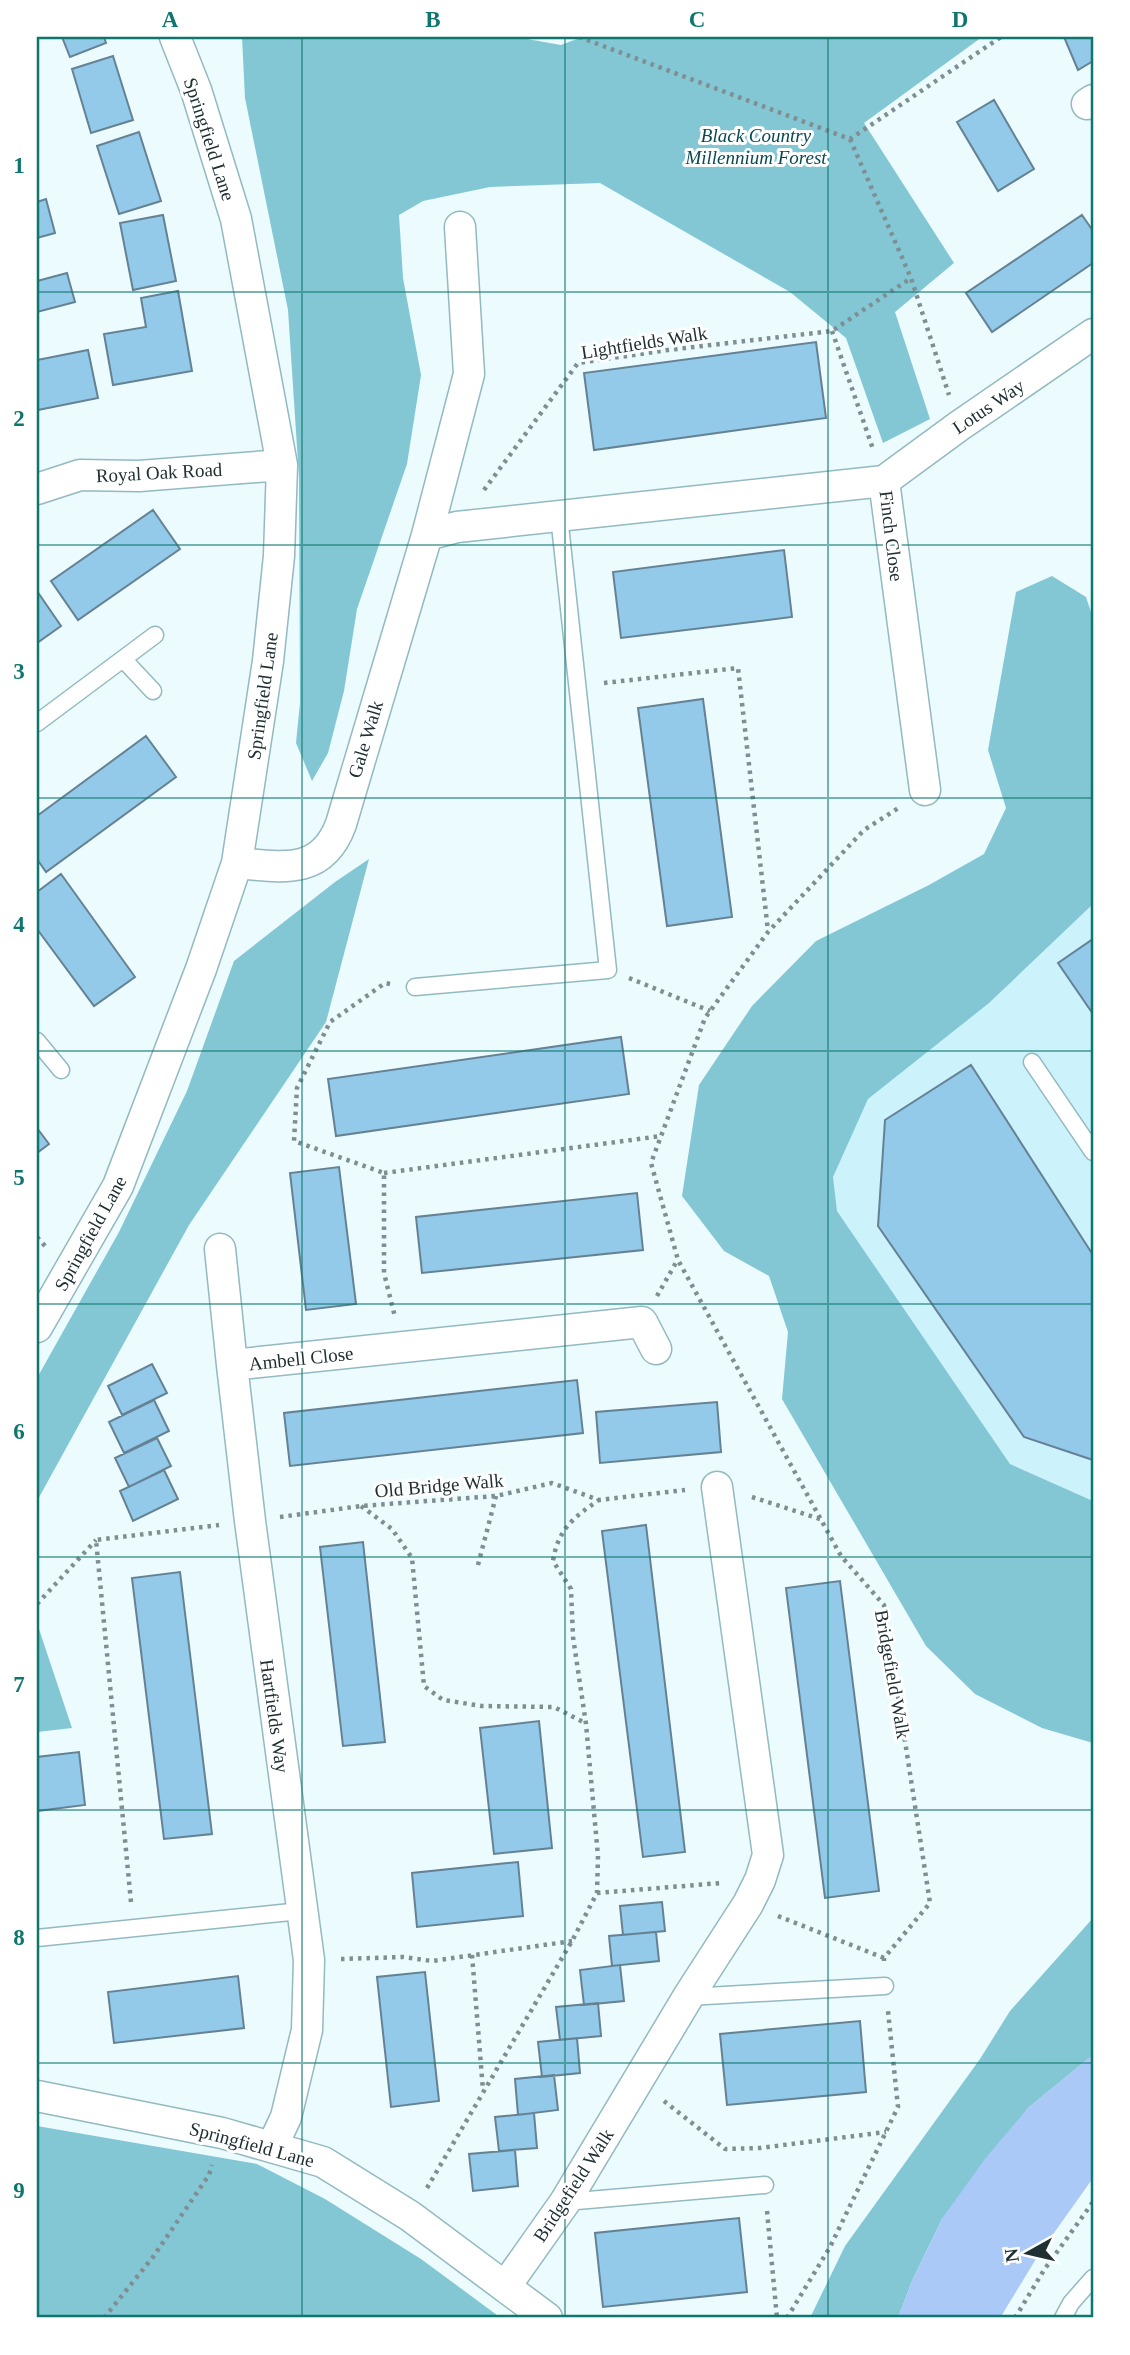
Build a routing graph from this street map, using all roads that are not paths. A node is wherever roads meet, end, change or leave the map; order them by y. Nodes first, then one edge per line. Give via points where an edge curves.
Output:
1 (175, 37) edge
2 (460, 227) dead end
3 (1093, 334) edge
4 (282, 465) junction
5 (884, 481) junction
6 (37, 489) edge
7 (559, 516) junction
8 (427, 535) junction
9 (155, 635) dead end
10 (123, 659) junction
11 (153, 691) dead end
12 (37, 723) edge
13 (925, 790) road end
14 (237, 863) junction
15 (415, 987) road end
16 (37, 1041) edge
17 (1032, 1062) dead end
18 (61, 1070) dead end
19 (1093, 1152) edge
20 (220, 1249) dead end
21 (37, 1327) edge
22 (656, 1349) dead end
23 (232, 1365) junction
24 (717, 1487) road end
25 (301, 1911) junction
26 (37, 1938) edge
27 (885, 1986) road end
28 (688, 1997) junction
29 (37, 2096) edge
30 (272, 2147) junction
31 (765, 2185) road end
32 (565, 2202) junction
33 (1093, 2278) edge
34 (505, 2287) junction
35 (547, 2318) edge
36 (1063, 2318) edge

1 - 4 street, Springfield Lane via 236,219
2 - 8 street, Gale Walk via 469,374
3 - 5 street, Lotus Way
4 - 6 street, Royal Oak Road via 139,476 80,475
4 - 14 street, Springfield Lane via 268,661
5 - 7 street, Finch Close
5 - 13 street, Finch Close
7 - 8 street via 457,527
7 - 15 lane via 608,970
8 - 14 street, Gale Walk via 334,843 291,868
9 - 10 lane
10 - 11 lane
10 - 12 lane
14 - 21 street, Springfield Lane via 118,1186
16 - 18 lane
17 - 19 lane
20 - 23 street, Ambell Close
22 - 23 street, Ambell Close via 642,1322
23 - 25 street, Hartfields Way
24 - 28 street, Bridgefield Walk via 768,1854 754,1892
25 - 26 lane
25 - 30 street, Hartfields Way via 309,1959 307,2030 286,2117
27 - 28 lane
28 - 32 street, Bridgefield Walk
29 - 30 street, Springfield Lane
30 - 34 street, Springfield Lane via 323,2162 410,2216
31 - 32 lane
32 - 34 street, Bridgefield Walk
33 - 36 lane
34 - 35 street, Springfield Lane

